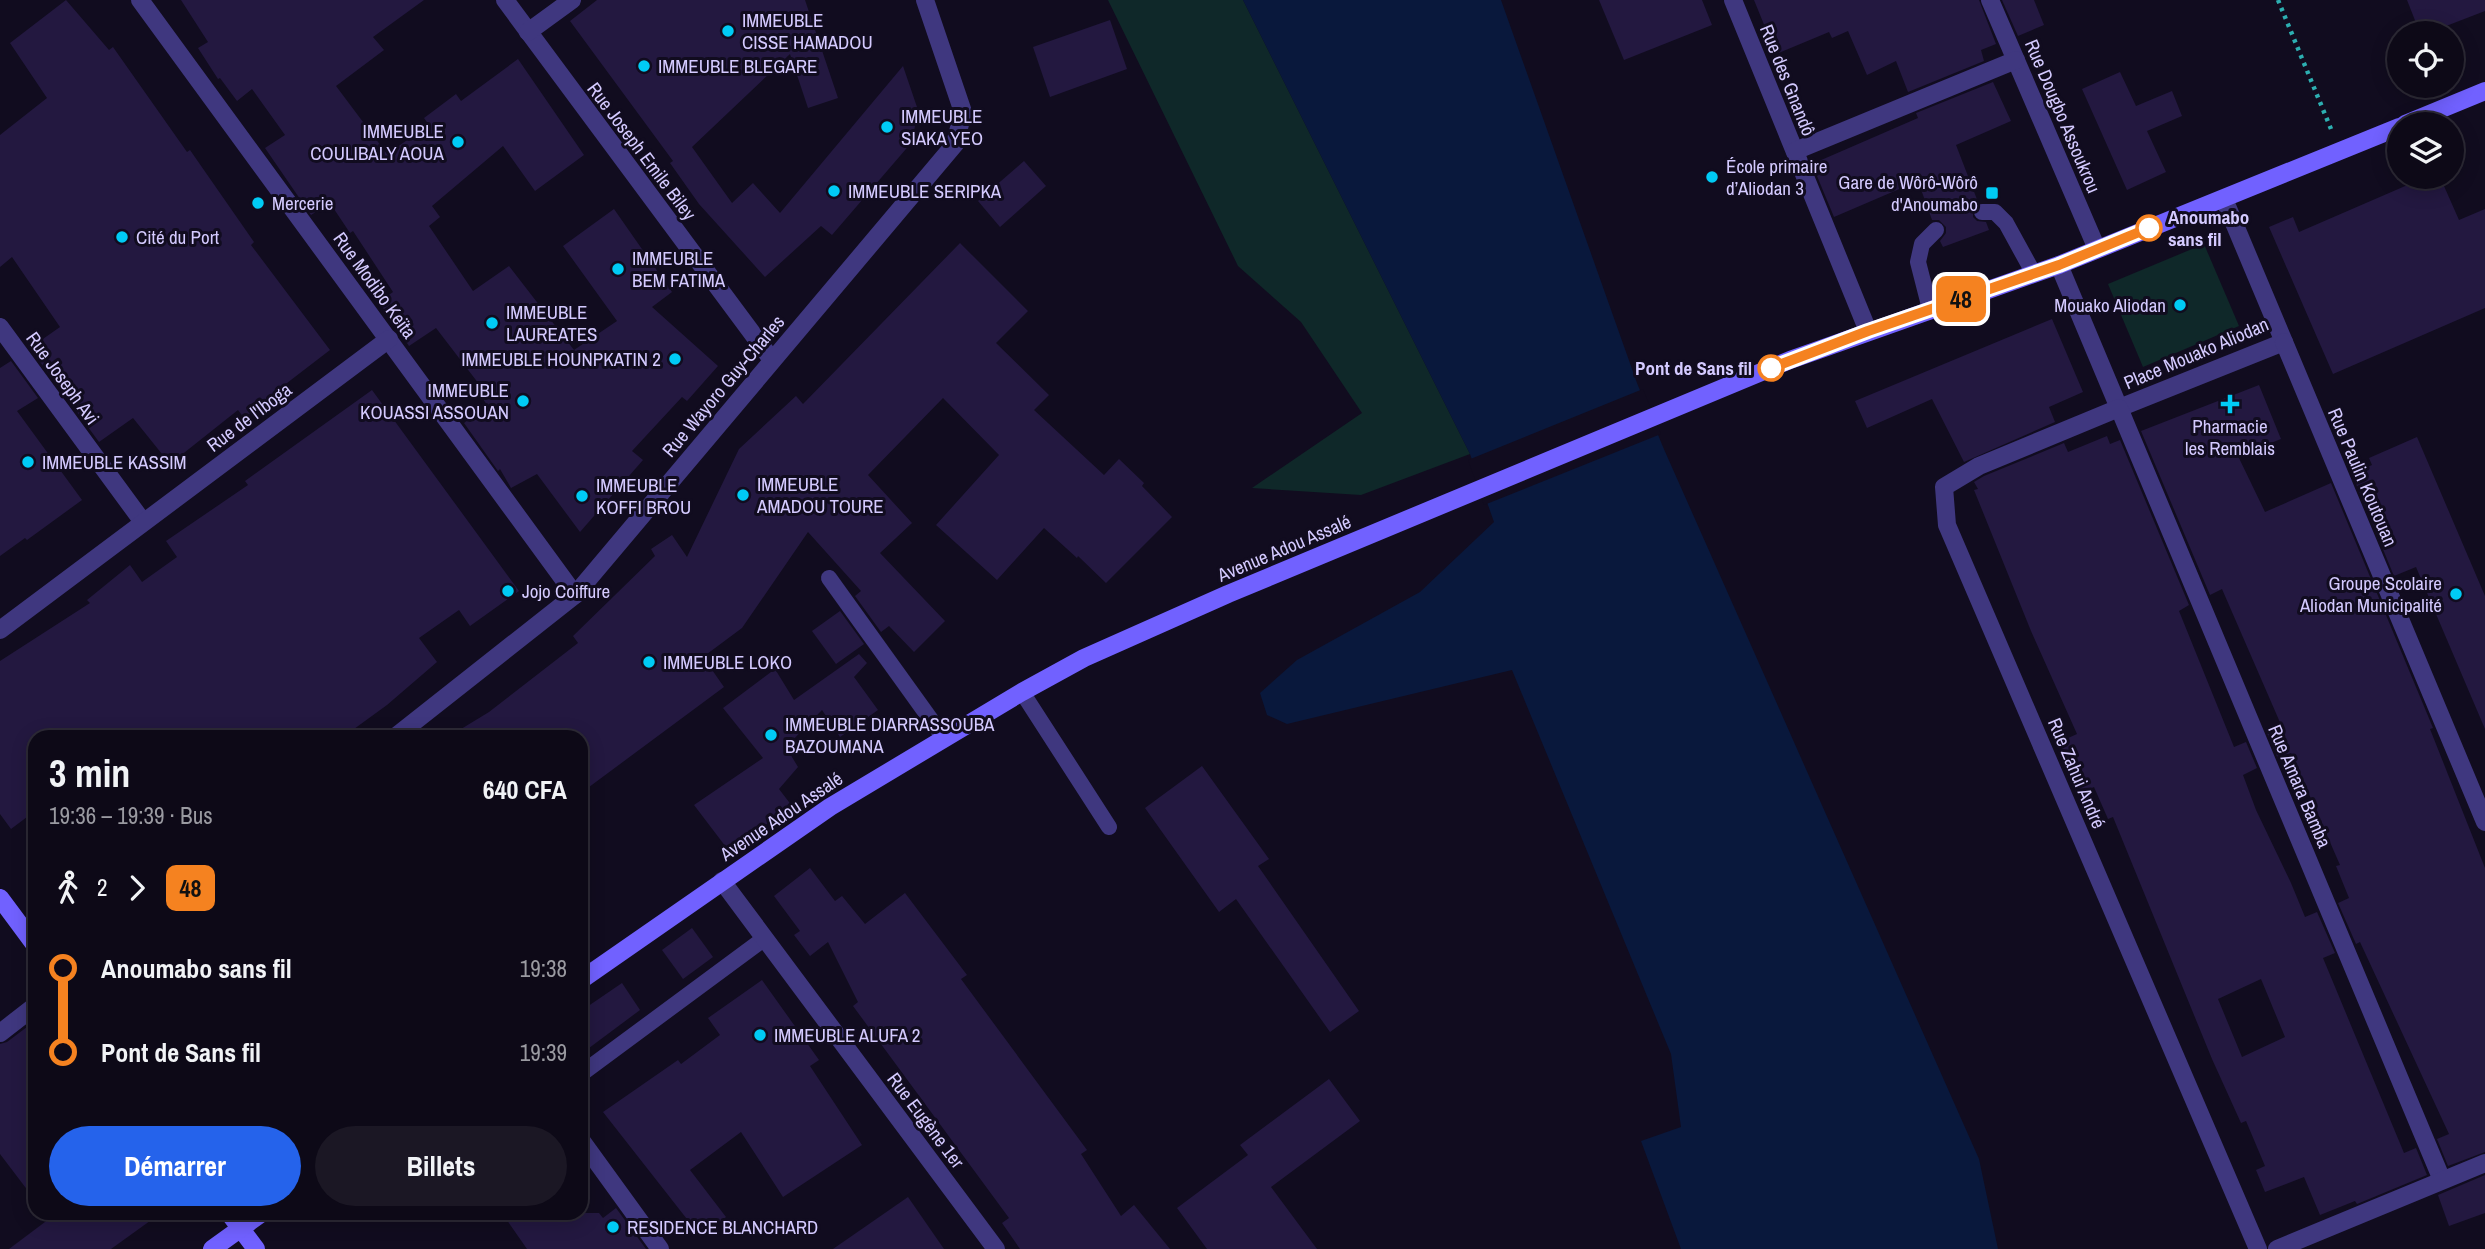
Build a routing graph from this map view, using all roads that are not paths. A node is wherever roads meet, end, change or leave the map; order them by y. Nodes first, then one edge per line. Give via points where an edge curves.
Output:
1 (140, 0) edge
2 (505, 0) edge
3 (572, 0) edge
4 (925, 0) edge
5 (1733, 0) edge
6 (1990, 0) edge
7 (528, 32) junction
8 (2016, 60) junction
9 (2485, 91) edge
10 (2434, 112) edge
11 (2387, 132) edge
12 (1795, 151) junction
13 (2224, 199) junction
14 (1982, 212) dead end
15 (1936, 230) dead end
16 (2097, 248) junction
17 (2059, 265) junction
18 (2034, 274) junction
19 (1930, 309) junction
20 (0, 327) edge
21 (1868, 331) junction
22 (389, 339) junction
23 (2284, 342) junction
24 (772, 360) junction
25 (2119, 408) junction
26 (143, 522) junction
27 (829, 578) dead end
28 (575, 595) junction
29 (0, 630) edge
30 (1022, 692) junction
31 (404, 730) edge
32 (944, 737) junction
33 (2485, 821) edge
34 (1109, 827) dead end
35 (722, 881) junction
36 (0, 898) edge
37 (28, 936) edge
38 (765, 939) junction
39 (588, 975) edge
40 (28, 1011) edge
41 (0, 1033) edge
42 (588, 1069) edge
43 (588, 1150) edge
44 (2485, 1163) edge
45 (2442, 1180) junction
46 (234, 1220) edge
47 (253, 1220) edge
48 (241, 1229) junction
49 (212, 1249) edge
50 (256, 1249) edge
51 (660, 1249) edge
52 (996, 1249) edge
53 (2258, 1249) edge
54 (2277, 1249) edge

1 - 22 street, Rue Modibo Keïta
2 - 7 street, Rue Joseph Emile Biley
3 - 7 street
4 - 24 street, Rue Wayoro Guy-Charles via 963,112 955,144
5 - 12 street, Rue des Gnandô
6 - 8 street, Rue Dougbo Assoukrou
7 - 24 street, Rue Joseph Emile Biley
8 - 12 street
8 - 16 street, Rue Dougbo Assoukrou
9 - 10 street
11 - 13 street
12 - 21 street, Rue des Gnandô
13 - 16 street
13 - 23 street, Place Mouako Aliodan
14 - 18 lane via 1995,212 2006,223
15 - 19 lane via 1922,244 1918,262
16 - 17 street
17 - 18 street, Avenue Adou Assalé
17 - 25 street, Place Mouako Aliodan
18 - 19 street, Avenue Adou Assalé
19 - 21 street, Avenue Adou Assalé
20 - 26 street, Rue Joseph Avi
21 - 30 street, Avenue Adou Assalé via 1228,594 1084,658
22 - 26 street, Rue de l'Iboga
22 - 28 street, Rue Modibo Keïta
23 - 25 street, Place Mouako Aliodan
23 - 33 street, Rue Paulin Koutouan
24 - 28 street, Rue Wayoro Guy-Charles
25 - 45 street, Rue Amara Bamba
25 - 53 street, Rue Zahui André via 1979,466 1944,486 1947,525
26 - 29 street, Rue de l'Iboga
27 - 32 lane
28 - 31 street, Rue Wayoro Guy-Charles
30 - 32 street, Avenue Adou Assalé
30 - 34 lane
32 - 35 street, Avenue Adou Assalé
35 - 38 street, Rue Eugène 1er
35 - 39 street, Avenue Adou Assalé
36 - 37 street
38 - 42 lane
38 - 52 street, Rue Eugène 1er
40 - 41 street
43 - 51 street
44 - 45 street
45 - 54 street
46 - 48 street
47 - 48 street
48 - 49 street
48 - 50 street

